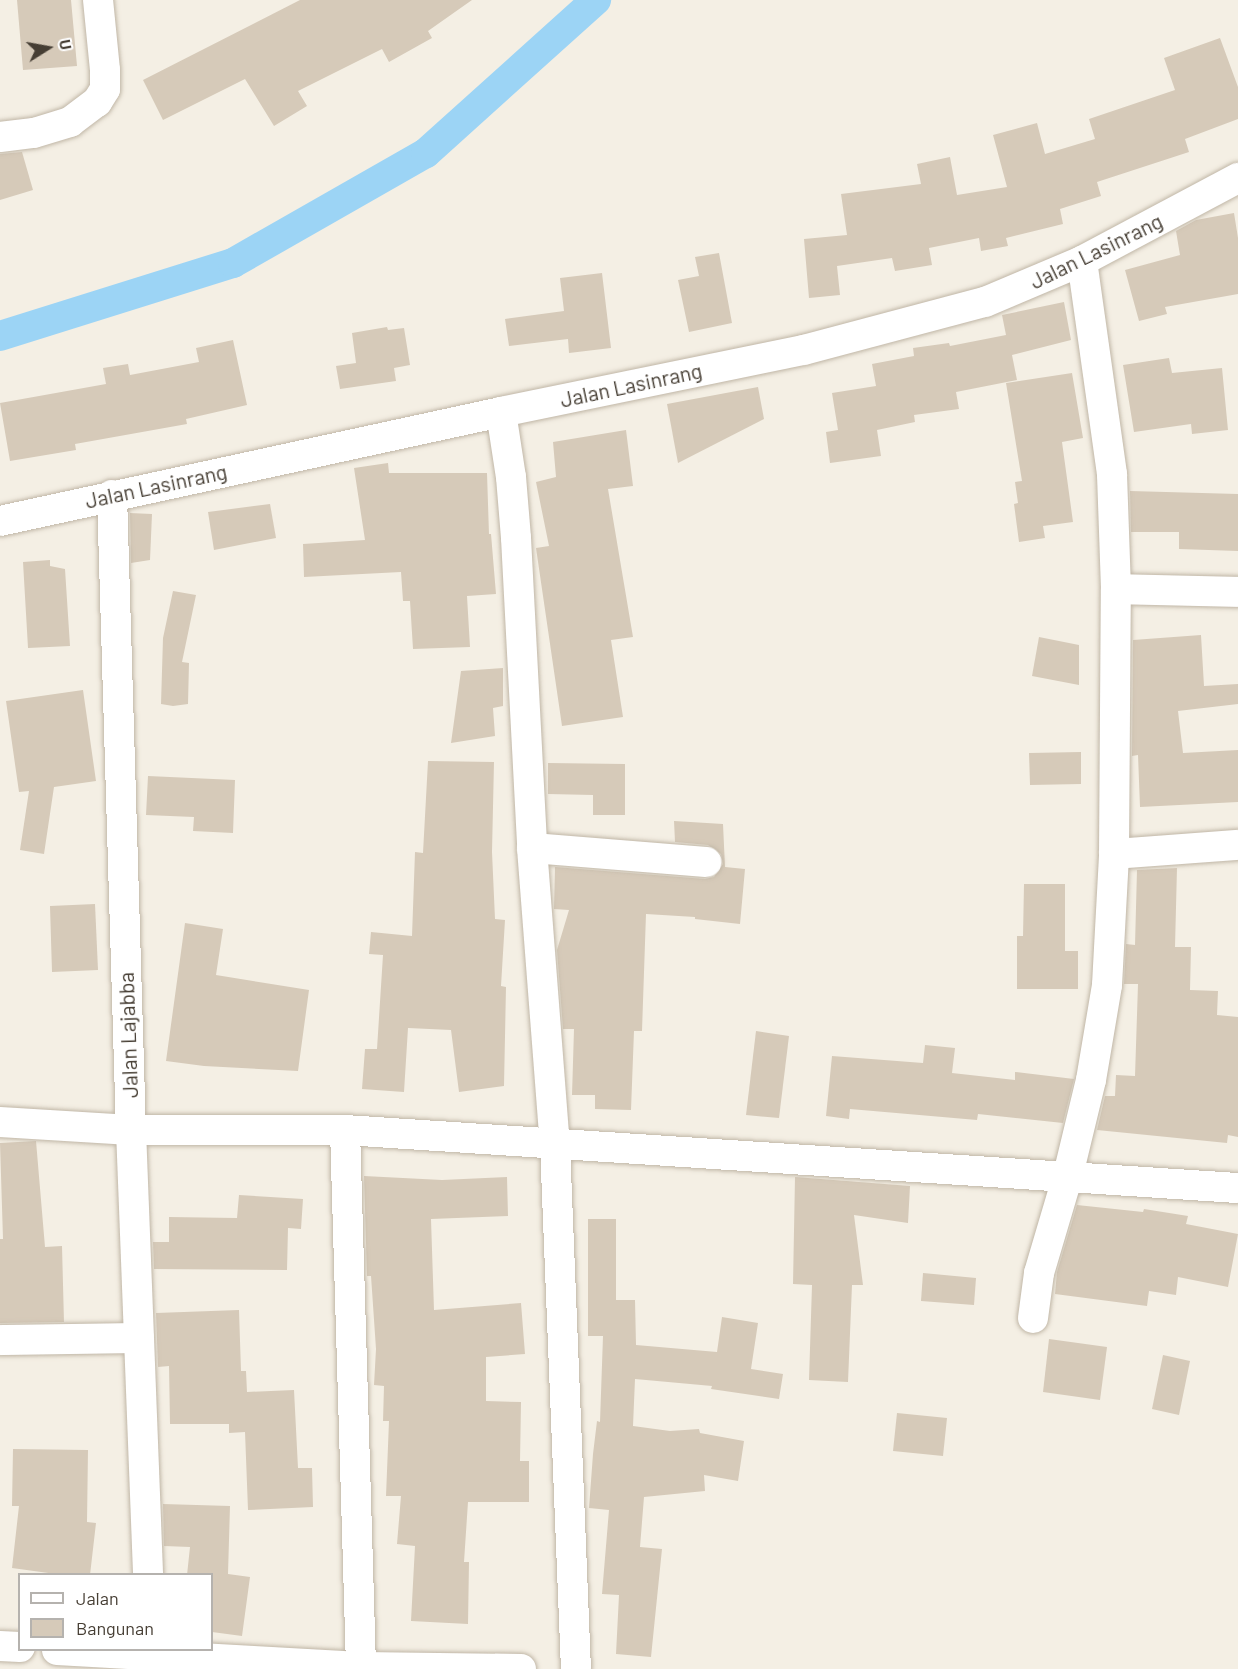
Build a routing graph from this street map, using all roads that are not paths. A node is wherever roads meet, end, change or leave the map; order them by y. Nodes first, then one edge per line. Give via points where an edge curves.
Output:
1 (98, 0) edge
2 (0, 137) edge
3 (1238, 178) edge
4 (1082, 261) junction
5 (501, 412) junction
6 (112, 495) junction
7 (0, 521) edge
8 (1116, 589) junction
9 (1238, 592) edge
10 (1238, 845) edge
11 (532, 848) junction
12 (1114, 854) junction
13 (706, 862) dead end
14 (0, 1122) edge
15 (131, 1130) junction
16 (345, 1130) junction
17 (555, 1145) junction
18 (1068, 1175) junction
19 (1238, 1188) edge
20 (1034, 1318) dead end
21 (139, 1338) junction
22 (0, 1340) edge
23 (148, 1573) edge
24 (0, 1646) edge
25 (18, 1647) edge
26 (69, 1651) edge
27 (151, 1658) edge
28 (361, 1667) junction
29 (521, 1669) edge
30 (576, 1669) edge

1 - 2 street via 105,89 97,102 70,122 34,133
3 - 4 street, Jalan Lasinrang
4 - 5 street, Jalan Lasinrang via 985,302 909,323 804,350
4 - 8 street via 1112,474
5 - 6 street, Jalan Lasinrang
5 - 11 street via 516,538
6 - 7 street, Jalan Lasinrang
6 - 15 street, Jalan Lajabba
8 - 9 street
8 - 12 street
10 - 12 street
11 - 13 street
11 - 17 street
12 - 18 street via 1107,985 1091,1080
14 - 15 street
15 - 16 street
15 - 21 street, Jalan Lajabba
16 - 17 street
16 - 28 street
17 - 18 street
17 - 30 street
18 - 19 street
18 - 20 street via 1039,1273
21 - 22 street
21 - 23 street, Jalan Lajabba
24 - 25 street
26 - 27 street
27 - 28 street
28 - 29 street

